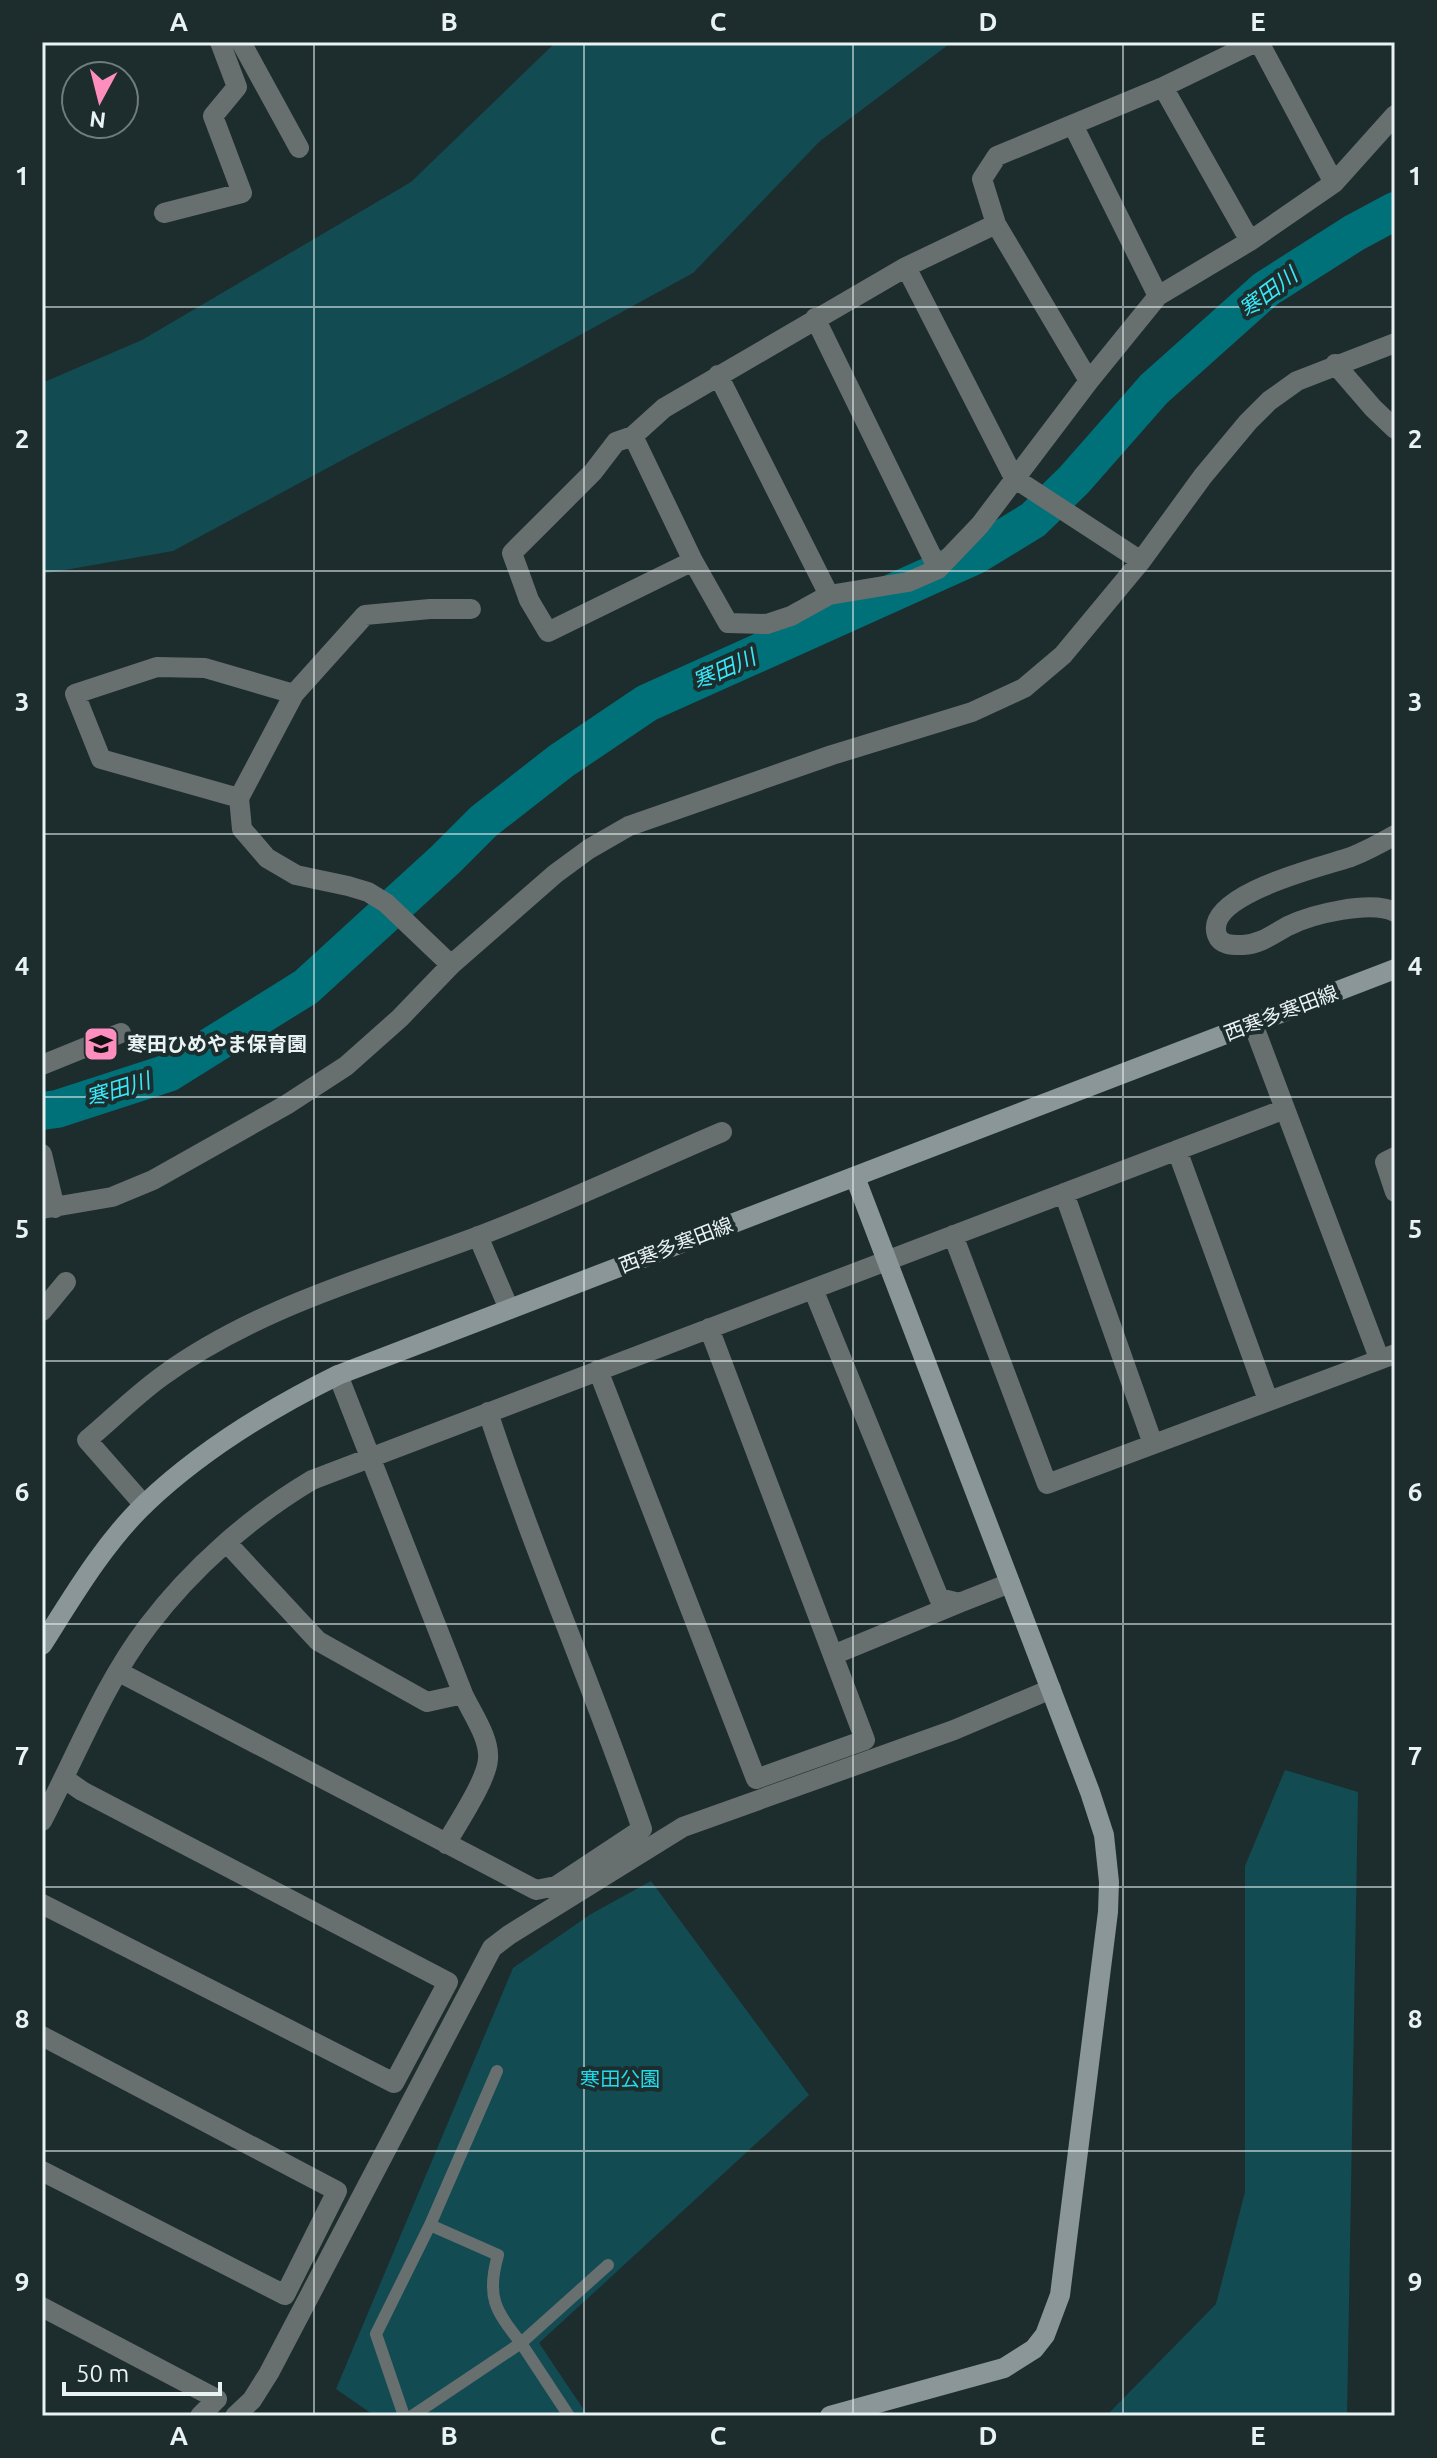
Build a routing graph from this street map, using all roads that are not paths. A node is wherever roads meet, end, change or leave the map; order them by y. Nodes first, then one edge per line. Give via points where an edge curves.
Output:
1 (220, 42) edge
2 (241, 42) edge
3 (1258, 42) edge
4 (1163, 87) junction
5 (1395, 115) edge
6 (1073, 125) junction
7 (299, 148) dead end
8 (1334, 183) junction
9 (164, 213) dead end
10 (996, 224) junction
11 (1250, 241) junction
12 (906, 267) junction
13 (1158, 296) junction
14 (815, 318) junction
15 (1395, 343) edge
16 (1335, 364) junction
17 (718, 375) junction
18 (1089, 381) junction
19 (1395, 429) edge
20 (633, 436) junction
21 (1014, 478) junction
22 (693, 561) junction
23 (1141, 561) junction
24 (938, 569) junction
25 (829, 595) junction
26 (471, 609) dead end
27 (294, 694) junction
28 (239, 798) junction
29 (1395, 835) edge
30 (1395, 912) edge
31 (451, 965) junction
32 (1395, 969) edge
33 (1253, 1024) junction
34 (121, 1033) dead end
35 (42, 1065) edge
36 (1285, 1109) junction
37 (722, 1132) dead end
38 (1177, 1150) junction
39 (42, 1154) edge
40 (1395, 1157) edge
41 (855, 1177) junction
42 (1395, 1192) edge
43 (1064, 1193) junction
44 (49, 1208) edge
45 (953, 1235) junction
46 (478, 1236) junction
47 (887, 1260) junction
48 (66, 1282) dead end
49 (813, 1289) junction
50 (509, 1309) junction
51 (42, 1311) edge
52 (709, 1328) junction
53 (1387, 1356) edge
54 (598, 1370) junction
55 (338, 1375) junction
56 (1268, 1400) junction
57 (488, 1412) junction
58 (1153, 1444) junction
59 (372, 1456) junction
60 (144, 1505) junction
61 (227, 1543) junction
62 (1010, 1583) junction
63 (959, 1603) junction
64 (42, 1645) edge
65 (833, 1655) junction
66 (119, 1672) junction
67 (1051, 1689) junction
68 (463, 1694) junction
69 (65, 1779) junction
70 (42, 1821) edge
71 (446, 1844) junction
72 (42, 1904) edge
73 (42, 2036) edge
74 (497, 2071) dead end
75 (42, 2171) edge
76 (430, 2225) junction
77 (608, 2265) dead end
78 (42, 2307) edge
79 (521, 2343) junction
80 (200, 2416) edge
81 (235, 2416) edge
82 (404, 2416) edge
83 (412, 2416) edge
84 (569, 2416) edge
85 (830, 2416) edge

1 - 9 street via 237,87 213,116 242,193
2 - 7 street
3 - 4 street
3 - 8 street
4 - 6 street
4 - 11 street
5 - 8 street
6 - 10 street via 997,156 982,179
6 - 13 street
8 - 11 street
10 - 12 street
10 - 18 street
11 - 13 street
12 - 14 street
12 - 21 street
13 - 18 street
14 - 17 street
14 - 24 street
15 - 16 street
16 - 19 street
16 - 23 street via 1290,385 1248,422
17 - 20 street via 664,408
17 - 25 street
18 - 21 street
20 - 22 street
20 - 22 street via 616,442 512,553 529,600 548,632
21 - 23 street
21 - 24 street via 980,525
22 - 25 street via 728,623 767,624
23 - 31 street via 1063,655 1024,688 972,712 629,826 555,874
24 - 25 street via 908,582
26 - 27 street via 365,615
27 - 28 street
27 - 28 street via 205,668 157,667 75,694 101,759
28 - 31 street via 242,829 267,858 296,875 368,892
29 - 30 street via 1355,855 1264,886 1224,911 1216,931 1224,943 1245,945 1295,923 1349,909
31 - 44 street via 346,1066 286,1105 153,1180 112,1197
32 - 33 main road, 西寒多寒田線
33 - 36 street
33 - 41 main road, 西寒多寒田線
34 - 35 street
36 - 38 street
36 - 53 street
37 - 46 street
38 - 43 street
38 - 56 street
39 - 44 street
40 - 42 street via 1385,1162
41 - 47 main road
41 - 50 main road, 西寒多寒田線
43 - 45 street
43 - 58 street
45 - 47 street
45 - 58 street via 1047,1484
46 - 50 street
46 - 60 street via 266,1316 161,1377 87,1440
47 - 49 street
47 - 62 main road
48 - 51 street
49 - 52 street
49 - 63 street via 939,1598
50 - 55 main road, 西寒多寒田線
52 - 54 street
52 - 65 street
53 - 56 street
54 - 57 street
54 - 65 street via 756,1779 865,1740
55 - 59 street
55 - 60 main road, 西寒多寒田線 via 273,1408 183,1470
56 - 58 street
57 - 59 street
57 - 71 street via 642,1829 556,1886 536,1890
59 - 61 street via 312,1480 250,1520
59 - 68 street
60 - 64 main road, 西寒多寒田線 via 99,1558
61 - 66 street via 174,1594
61 - 68 street via 318,1641 427,1702
62 - 63 street
62 - 67 main road
63 - 65 street
66 - 69 street
66 - 71 street
67 - 81 street via 954,1730 683,1827 492,1948 269,2373
67 - 85 main road via 1104,1835 1109,1882 1056,2311 1034,2349 1004,2368
68 - 71 street via 488,1759
69 - 70 street
69 - 72 street via 448,1982 394,2083
73 - 75 street via 337,2191 285,2295
74 - 76 lane
76 - 79 lane via 498,2255 492,2297
76 - 82 lane via 376,2334
77 - 79 lane
78 - 80 street via 217,2399
79 - 83 lane
79 - 84 lane

